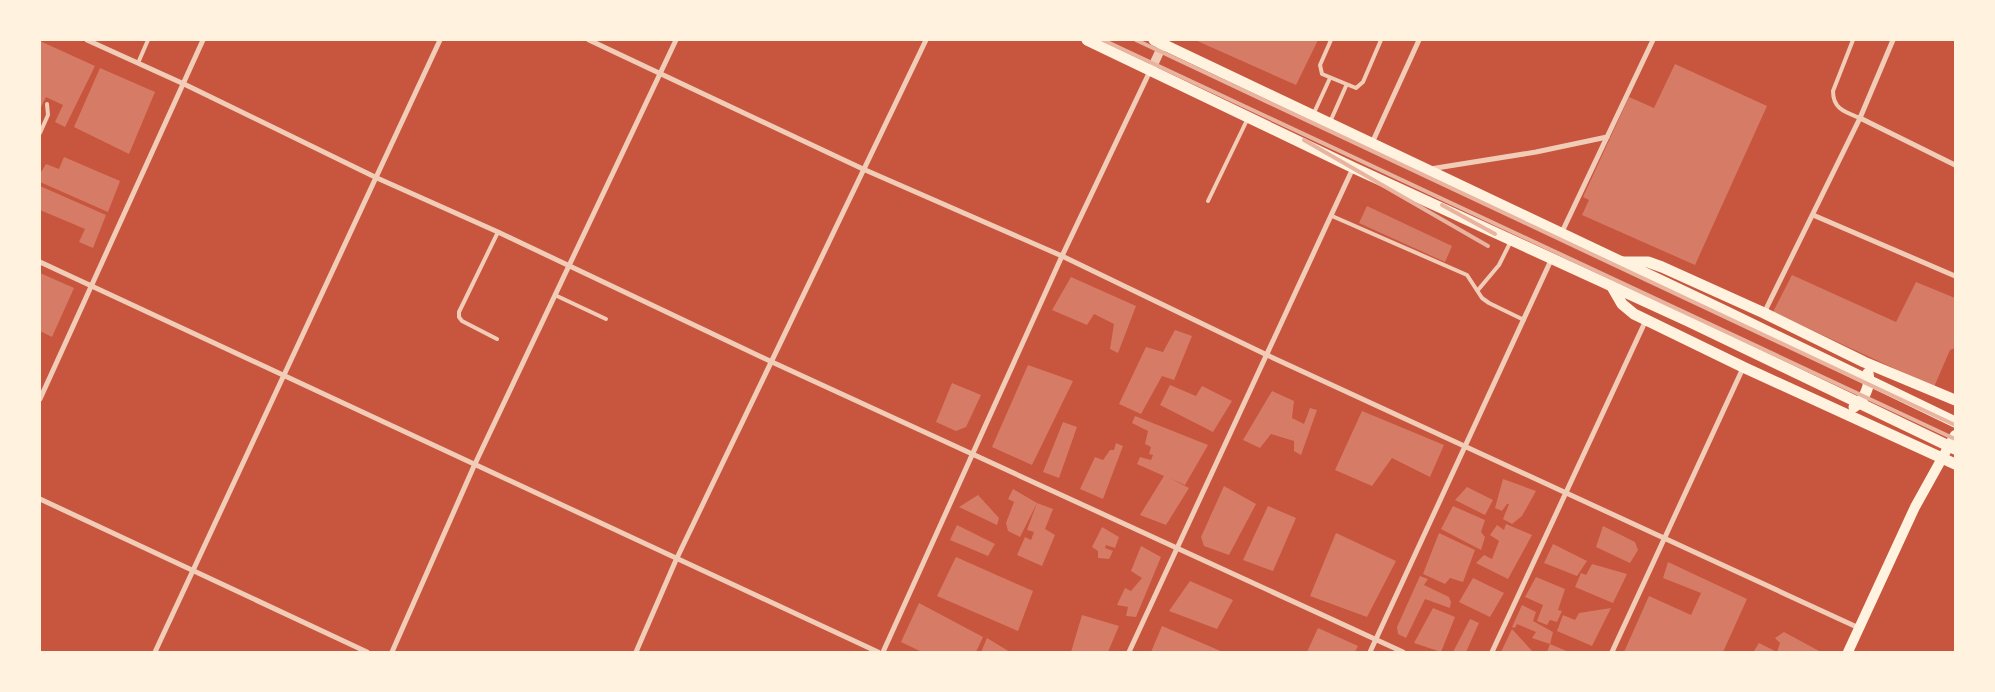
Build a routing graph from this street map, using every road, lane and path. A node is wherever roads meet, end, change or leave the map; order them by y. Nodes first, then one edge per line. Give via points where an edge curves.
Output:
1 (89, 40) edge
2 (148, 40) edge
3 (204, 40) edge
4 (440, 40) edge
5 (589, 40) edge
6 (676, 40) edge
7 (926, 40) edge
8 (1086, 40) edge
9 (1331, 40) edge
10 (1382, 40) edge
11 (1419, 40) edge
12 (1853, 40) edge
13 (1893, 40) edge
14 (1161, 41) edge
15 (1650, 41) edge
16 (138, 63) junction
17 (1151, 70) junction
18 (660, 74) junction
19 (1330, 78) junction
20 (184, 84) junction
21 (1346, 86) junction
22 (47, 104) dead end
23 (1313, 116) junction
24 (1249, 117) junction
25 (1860, 118) junction
26 (1329, 124) junction
27 (40, 133) edge
28 (1607, 137) junction
29 (1372, 143) junction
30 (1955, 165) edge
31 (1354, 168) junction
32 (863, 169) junction
33 (1427, 170) junction
34 (376, 178) junction
35 (1208, 202) dead end
36 (1812, 215) junction
37 (1332, 216) junction
38 (498, 232) junction
39 (1562, 234) junction
40 (1511, 240) junction
41 (1062, 256) junction
42 (1552, 258) junction
43 (40, 262) edge
44 (1620, 262) junction
45 (570, 267) junction
46 (1955, 276) edge
47 (1611, 285) junction
48 (92, 287) junction
49 (1478, 290) junction
50 (557, 296) junction
51 (1764, 313) junction
52 (606, 318) dead end
53 (1524, 320) junction
54 (1646, 320) junction
55 (497, 339) dead end
56 (1267, 354) junction
57 (772, 362) junction
58 (1864, 362) junction
59 (1743, 367) junction
60 (284, 376) junction
61 (40, 399) edge
62 (1955, 400) edge
63 (1838, 411) junction
64 (1955, 422) edge
65 (1955, 435) edge
66 (1466, 447) junction
67 (1955, 449) edge
68 (974, 455) junction
69 (1942, 458) junction
70 (1955, 464) edge
71 (474, 466) junction
72 (1566, 493) junction
73 (40, 499) edge
74 (1664, 539) junction
75 (1177, 548) junction
76 (676, 560) junction
77 (193, 571) junction
78 (1859, 629) junction
79 (1375, 640) junction
80 (155, 652) edge
81 (366, 652) edge
82 (392, 652) edge
83 (636, 652) edge
84 (878, 652) edge
85 (883, 652) edge
86 (1129, 652) edge
87 (1370, 652) edge
88 (1402, 652) edge
89 (1492, 652) edge
90 (1612, 652) edge
91 (1848, 652) edge

1 - 16 street
2 - 16 lane
3 - 20 street
4 - 34 street
5 - 18 street
6 - 18 street
7 - 32 street
8 - 17 main road
9 - 19 lane via 1320,68 1322,74
10 - 21 lane via 1363,82 1356,88
11 - 29 street
12 - 25 lane via 1833,91 1833,100 1843,111
13 - 25 street
14 - 17 street
14 - 23 main road
15 - 28 street
16 - 20 street
17 - 24 main road
17 - 41 street
18 - 32 street
18 - 45 street
19 - 21 lane
19 - 23 lane
20 - 34 street
20 - 48 street
21 - 26 lane
22 - 27 lane via 48,115
23 - 26 main road
24 - 31 main road
24 - 35 lane
25 - 30 street
25 - 36 street
26 - 29 main road
28 - 33 street
28 - 39 street
29 - 33 main road
31 - 37 street
31 - 40 main road
32 - 41 street
32 - 57 street
33 - 39 main road
34 - 38 street
34 - 60 street
36 - 46 street
36 - 51 street
37 - 49 lane via 1467,275
37 - 56 street
38 - 45 street
38 - 55 lane via 459,312 462,322
39 - 44 main road
40 - 42 main road
40 - 49 lane via 1499,265
41 - 56 street
41 - 68 street
42 - 47 main road
42 - 53 street
43 - 48 street
44 - 51 main road via 1648,262
44 - 64 main road
45 - 50 street
45 - 57 street
47 - 54 main road via 1622,304
47 - 67 main road
48 - 60 street
48 - 61 street
49 - 53 lane via 1489,303
50 - 52 lane
50 - 71 street
51 - 58 main road
53 - 66 street
54 - 59 main road
54 - 72 street
56 - 66 street
56 - 75 street
57 - 68 street
57 - 76 street
58 - 62 main road
58 - 63 main road via 1869,376 1863,399 1855,406
59 - 63 main road
59 - 74 street
60 - 71 street
60 - 77 street
63 - 69 main road
65 - 69 main road
66 - 72 street
66 - 79 street
68 - 75 street
68 - 85 street
69 - 70 main road
69 - 78 main road via 1915,507
71 - 76 street
71 - 82 street
72 - 74 street
72 - 89 street
73 - 77 street
74 - 78 street
74 - 90 street
75 - 79 street
75 - 86 street
76 - 83 street
76 - 84 street
77 - 80 street
77 - 81 street
78 - 91 main road
79 - 87 street
79 - 88 street

